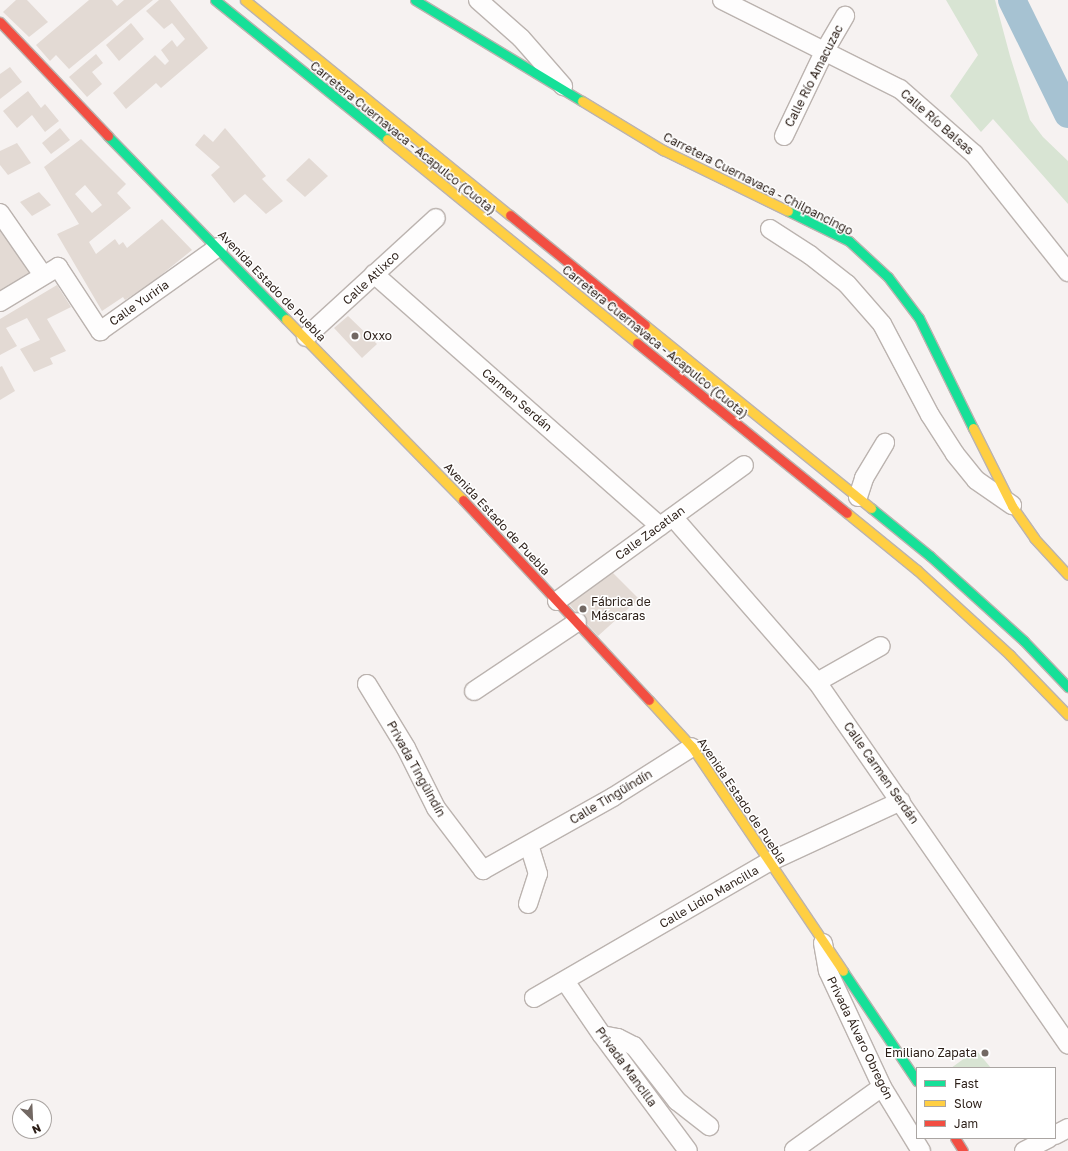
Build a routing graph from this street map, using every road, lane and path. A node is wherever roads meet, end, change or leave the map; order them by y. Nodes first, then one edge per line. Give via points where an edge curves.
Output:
1 (215, 0) edge
2 (245, 0) edge
3 (415, 0) edge
4 (478, 0) edge
5 (722, 0) edge
6 (845, 16) dead end
7 (0, 22) edge
8 (824, 52) junction
9 (572, 95) junction
10 (784, 136) dead end
11 (0, 213) edge
12 (436, 218) dead end
13 (770, 229) dead end
14 (218, 247) junction
15 (1068, 272) edge
16 (374, 274) junction
17 (43, 275) junction
18 (0, 302) edge
19 (306, 337) junction
20 (885, 443) dead end
21 (744, 465) dead end
22 (858, 497) junction
23 (1012, 506) junction
24 (666, 521) junction
25 (1068, 575) edge
26 (557, 600) junction
27 (577, 622) junction
28 (881, 646) dead end
29 (817, 682) junction
30 (367, 684) dead end
31 (1068, 687) edge
32 (474, 691) dead end
33 (1068, 715) edge
34 (692, 747) junction
35 (901, 801) junction
36 (529, 844) junction
37 (769, 862) junction
38 (483, 870) joint
39 (528, 904) dead end
40 (823, 940) junction
41 (565, 981) junction
42 (534, 998) dead end
43 (602, 1035) junction
44 (1068, 1044) edge
45 (916, 1080) edge
46 (882, 1087) junction
47 (709, 1126) dead end
48 (1068, 1128) edge
49 (1056, 1134) edge
50 (956, 1139) edge
51 (1047, 1139) edge
52 (794, 1150) dead end
53 (688, 1151) edge
54 (922, 1151) edge
55 (963, 1151) edge
56 (1024, 1151) edge

1 - 33 main road, Carretera Cuernavaca - Acapulco (Cuota) via 917,570 1010,655
2 - 22 main road, Carretera Cuernavaca - Acapulco (Cuota)
3 - 9 main road, Carretera Cuernavaca - Chilpancingo
4 - 9 street via 521,38
5 - 8 street, Calle Río Balsas
6 - 8 street, Calle Río Amacuzac
7 - 14 main road, Avenida Estado de Puebla
8 - 10 street, Calle Río Amacuzac
8 - 15 street, Calle Río Balsas via 900,89 974,154
9 - 23 main road, Carretera Cuernavaca - Chilpancingo via 663,150 849,241 888,277 919,318
11 - 17 street
12 - 16 street, Calle Atlixco
13 - 23 street via 810,254 852,290 882,324 930,414 955,454 976,480
14 - 17 street, Calle Yuriria via 100,331 58,267
14 - 19 main road, Avenida Estado de Puebla
16 - 19 street, Calle Atlixco
16 - 24 street, Carmen Serdán
17 - 18 street, Calle Yuriria
19 - 26 main road, Avenida Estado de Puebla
20 - 22 street via 864,478
21 - 24 street, Calle Zacatlan
22 - 31 main road, Carretera Cuernavaca - Acapulco (Cuota) via 970,592
23 - 25 main road, Carretera Cuernavaca - Chilpancingo via 1034,538
24 - 26 street, Calle Zacatlan
24 - 29 street, Calle Carmen Serdán
26 - 27 main road, Avenida Estado de Puebla
27 - 32 street
27 - 34 main road, Avenida Estado de Puebla
28 - 29 street
29 - 35 street, Calle Carmen Serdán
30 - 38 street, Privada Tingüindín via 406,748 436,808
34 - 36 street, Calle Tingüindín via 613,797
34 - 37 main road, Avenida Estado de Puebla
35 - 37 street, Calle Lidio Mancilla
35 - 44 street, Calle Carmen Serdán
36 - 38 street, Calle Tingüindín
36 - 39 street via 538,874
37 - 40 main road, Avenida Estado de Puebla
37 - 41 street, Calle Lidio Mancilla
40 - 45 main road, Avenida Estado de Puebla
40 - 46 street, Privada Álvaro Obregón via 828,971
41 - 42 street, Calle Lidio Mancilla
41 - 43 street, Privada Mancilla
43 - 47 street via 618,1038 634,1046 677,1102
43 - 53 street, Privada Mancilla
46 - 52 street
46 - 54 street, Privada Álvaro Obregón
48 - 49 street
50 - 55 main road
51 - 56 street

